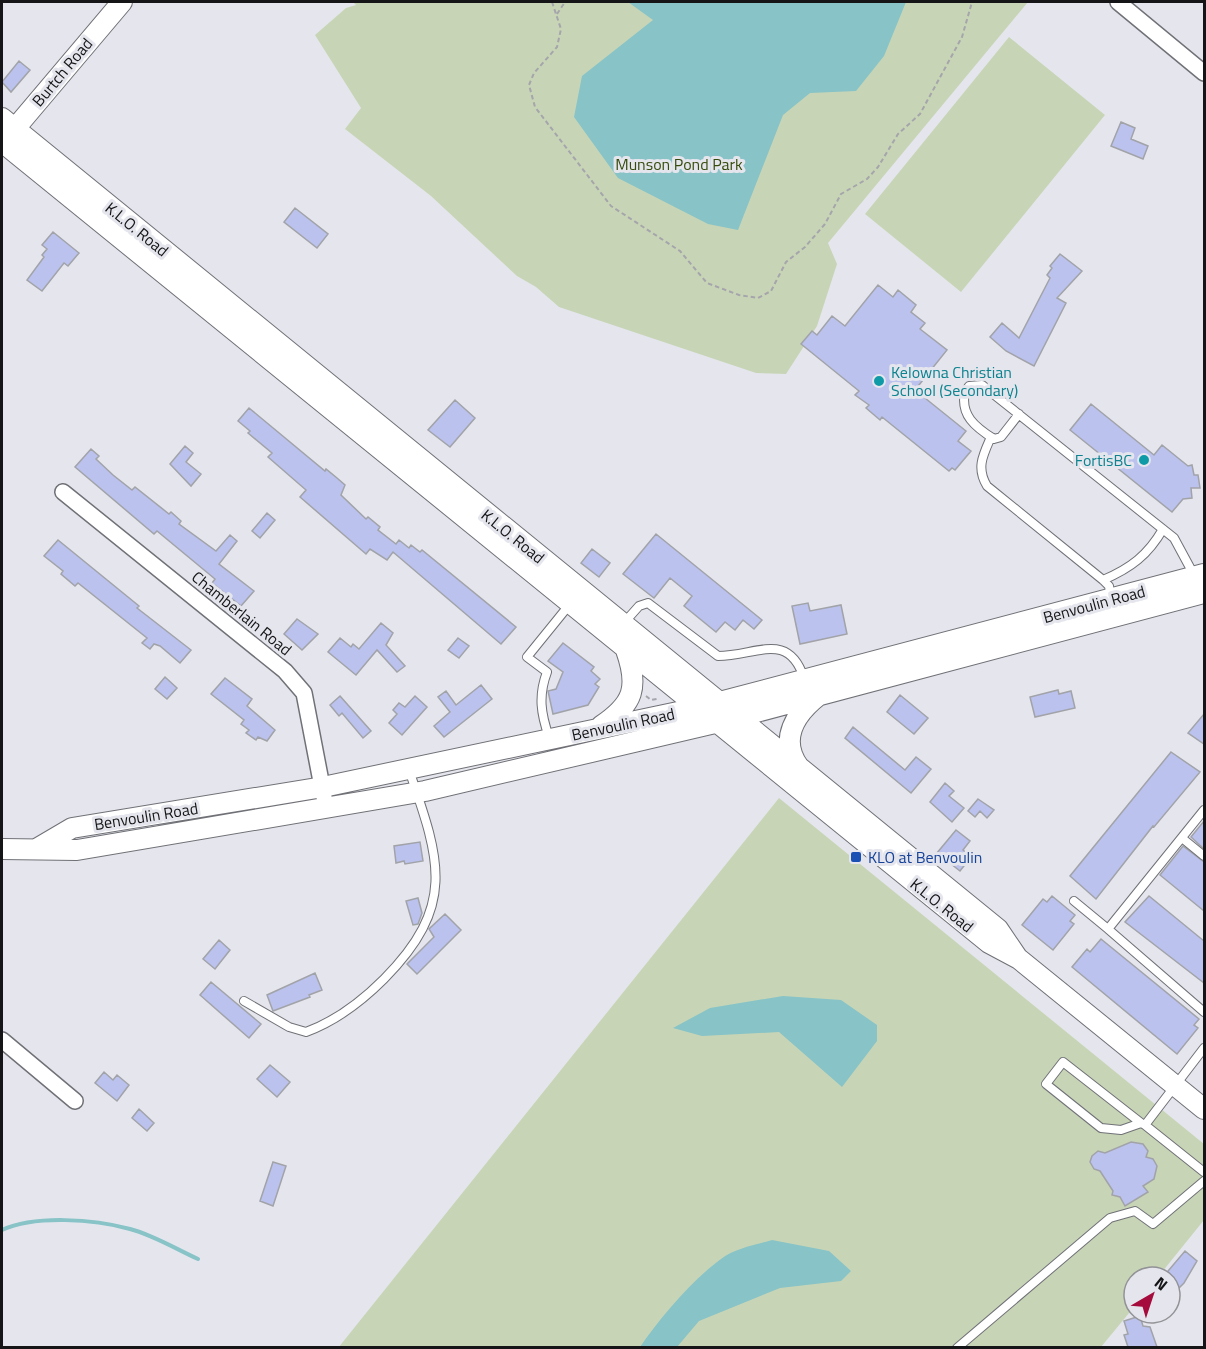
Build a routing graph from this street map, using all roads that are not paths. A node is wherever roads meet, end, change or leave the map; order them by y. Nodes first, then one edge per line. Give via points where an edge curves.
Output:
1 (122, 2) edge
2 (1118, 2) edge
3 (1204, 73) edge
4 (5, 133) edge
5 (1019, 414) junction
6 (991, 437) junction
7 (63, 492) dead end
8 (1163, 529) junction
9 (1103, 580) junction
10 (1201, 581) edge
11 (1112, 599) junction
12 (570, 604) junction
13 (622, 625) junction
14 (626, 650) junction
15 (804, 680) junction
16 (821, 693) junction
17 (717, 702) junction
18 (697, 708) junction
19 (734, 716) junction
20 (716, 723) junction
21 (597, 729) junction
22 (550, 739) junction
23 (409, 769) junction
24 (803, 771) junction
25 (323, 787) junction
26 (417, 792) junction
27 (326, 808) junction
28 (1204, 810) edge
29 (1182, 838) junction
30 (38, 848) junction
31 (2, 849) edge
32 (1204, 856) edge
33 (1074, 901) dead end
34 (1108, 929) junction
35 (1019, 959) junction
36 (244, 1001) dead end
37 (1204, 1012) edge
38 (2, 1040) edge
39 (1204, 1048) edge
40 (1176, 1086) junction
41 (75, 1101) dead end
42 (1204, 1109) edge
43 (1143, 1124) junction
44 (1204, 1172) edge
45 (1204, 1181) edge
46 (957, 1347) edge

1 - 4 main road, Burtch Road
2 - 3 street
4 - 12 main road, K.L.O. Road
4 - 13 main road, K.L.O. Road
5 - 6 lane via 1001,437
5 - 6 lane via 982,385 969,386 963,400 966,415 977,429
5 - 8 lane
6 - 9 lane via 981,461 980,475 987,486
7 - 25 street, Chamberlain Road via 304,693
8 - 9 lane via 1138,562
8 - 10 lane via 1174,538
9 - 11 lane
10 - 11 main road, Benvoulin Road
10 - 16 main road, Benvoulin Road
11 - 15 main road, Benvoulin Road
12 - 14 main road, K.L.O. Road
12 - 22 lane via 527,657 547,672 540,704
13 - 15 lane via 639,606 648,603 718,656 774,649 788,652 799,663
13 - 17 main road, K.L.O. Road
14 - 18 main road, K.L.O. Road
14 - 21 main road via 633,669 632,695 615,717
15 - 17 main road, Benvoulin Road
16 - 19 main road, Benvoulin Road
16 - 24 main road via 805,706 791,726 791,751
17 - 18 main road, Benvoulin Road
17 - 19 main road, K.L.O. Road
18 - 20 main road, K.L.O. Road
18 - 21 main road, Benvoulin Road
19 - 20 main road, Benvoulin Road
19 - 24 main road, K.L.O. Road
20 - 26 main road, Benvoulin Road
20 - 35 main road, K.L.O. Road via 989,943
21 - 22 main road, Benvoulin Road
22 - 23 main road, Benvoulin Road
23 - 25 main road, Benvoulin Road
23 - 26 lane
24 - 35 main road, K.L.O. Road via 998,928
25 - 27 street, Chamberlain Road
25 - 30 main road, Benvoulin Road via 72,828
26 - 27 main road, Benvoulin Road
26 - 36 lane via 434,856 436,884 430,916 412,948 357,1004 306,1032 289,1028
27 - 30 main road, Benvoulin Road via 77,850
28 - 29 lane
29 - 32 lane
29 - 34 lane
30 - 31 main road, Benvoulin Road
33 - 34 lane
34 - 37 lane
35 - 40 main road, K.L.O. Road
38 - 41 street
39 - 40 lane
40 - 42 main road, K.L.O. Road
40 - 43 lane
43 - 43 lane via 1063,1062 1046,1084 1101,1128 1121,1130
43 - 44 lane
45 - 46 lane via 1153,1224 1135,1211 1110,1218

